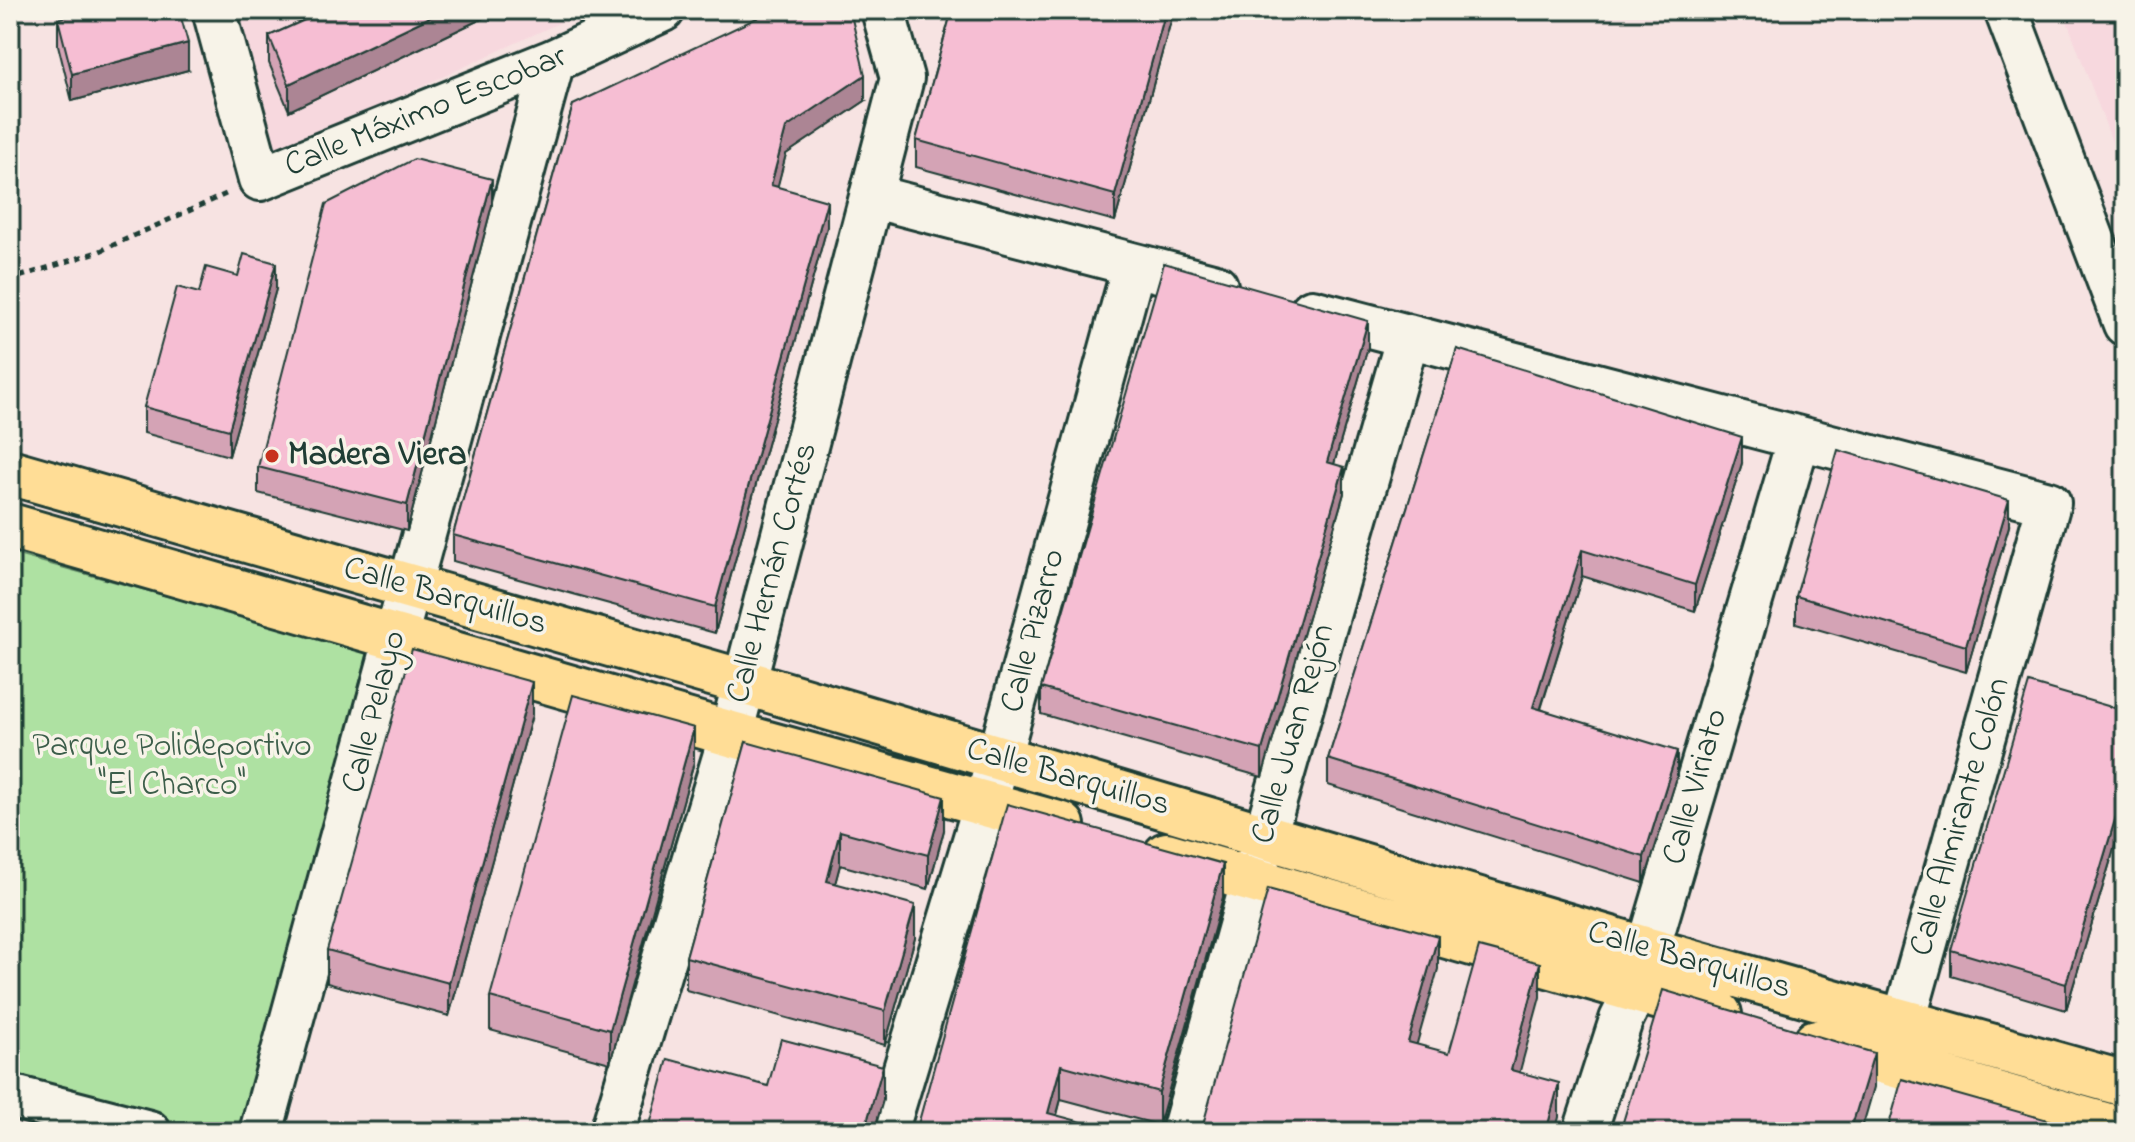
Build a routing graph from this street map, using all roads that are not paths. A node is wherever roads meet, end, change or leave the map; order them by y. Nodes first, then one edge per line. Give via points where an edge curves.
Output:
1 (214, 10) edge
2 (663, 10) edge
3 (883, 10) edge
4 (2006, 10) edge
5 (553, 61) junction
6 (871, 196) junction
7 (1134, 265) junction
8 (2125, 324) edge
9 (1408, 336) junction
10 (1799, 438) junction
11 (10, 472) edge
12 (10, 526) edge
13 (410, 587) junction
14 (397, 636) junction
15 (743, 682) junction
16 (731, 734) junction
17 (999, 758) junction
18 (986, 803) junction
19 (1265, 836) junction
20 (1253, 880) junction
21 (1642, 970) junction
22 (1904, 1021) junction
23 (1894, 1065) junction
24 (2125, 1084) edge
25 (10, 1096) edge
26 (2125, 1131) edge
27 (149, 1132) edge
28 (261, 1132) edge
29 (612, 1132) edge
30 (886, 1132) edge
31 (1183, 1132) edge
32 (1585, 1132) edge
33 (1873, 1132) edge

1 - 5 street, Calle Máximo Escobar via 260,179
2 - 5 street, Calle Máximo Escobar
3 - 6 street, Calle Hernán Cortés via 902,78
4 - 8 street
5 - 13 street, Calle Pelayo
6 - 7 street
6 - 15 street, Calle Hernán Cortés
7 - 9 street
7 - 17 street, Calle Pizarro
9 - 10 street
9 - 19 street, Calle Juan Rejón
10 - 21 street, Calle Viriato
10 - 22 street, Calle Almirante Colón via 2049,503
11 - 13 main road, Calle Barquillos
12 - 14 main road, Calle Barquillos
13 - 14 street, Calle Pelayo
13 - 15 main road, Calle Barquillos
14 - 16 main road, Calle Barquillos
14 - 28 street, Calle Pelayo
15 - 16 street, Calle Hernán Cortés
15 - 17 main road, Calle Barquillos
16 - 18 main road, Calle Barquillos
16 - 29 street, Calle Hernán Cortés
17 - 18 street, Calle Pizarro
17 - 19 main road, Calle Barquillos
18 - 20 main road, Calle Barquillos
18 - 30 street, Calle Pizarro
19 - 20 street, Calle Juan Rejón
19 - 21 main road, Calle Barquillos
20 - 21 main road, Calle Barquillos
20 - 31 street, Calle Juan Rejón
21 - 22 main road, Calle Barquillos
21 - 23 main road, Calle Barquillos via 1765,1027
21 - 32 street, Calle Viriato
22 - 23 street, Calle Almirante Colón
22 - 24 main road, Calle Barquillos
23 - 26 main road, Calle Barquillos
23 - 33 street, Calle Almirante Colón
25 - 27 street

